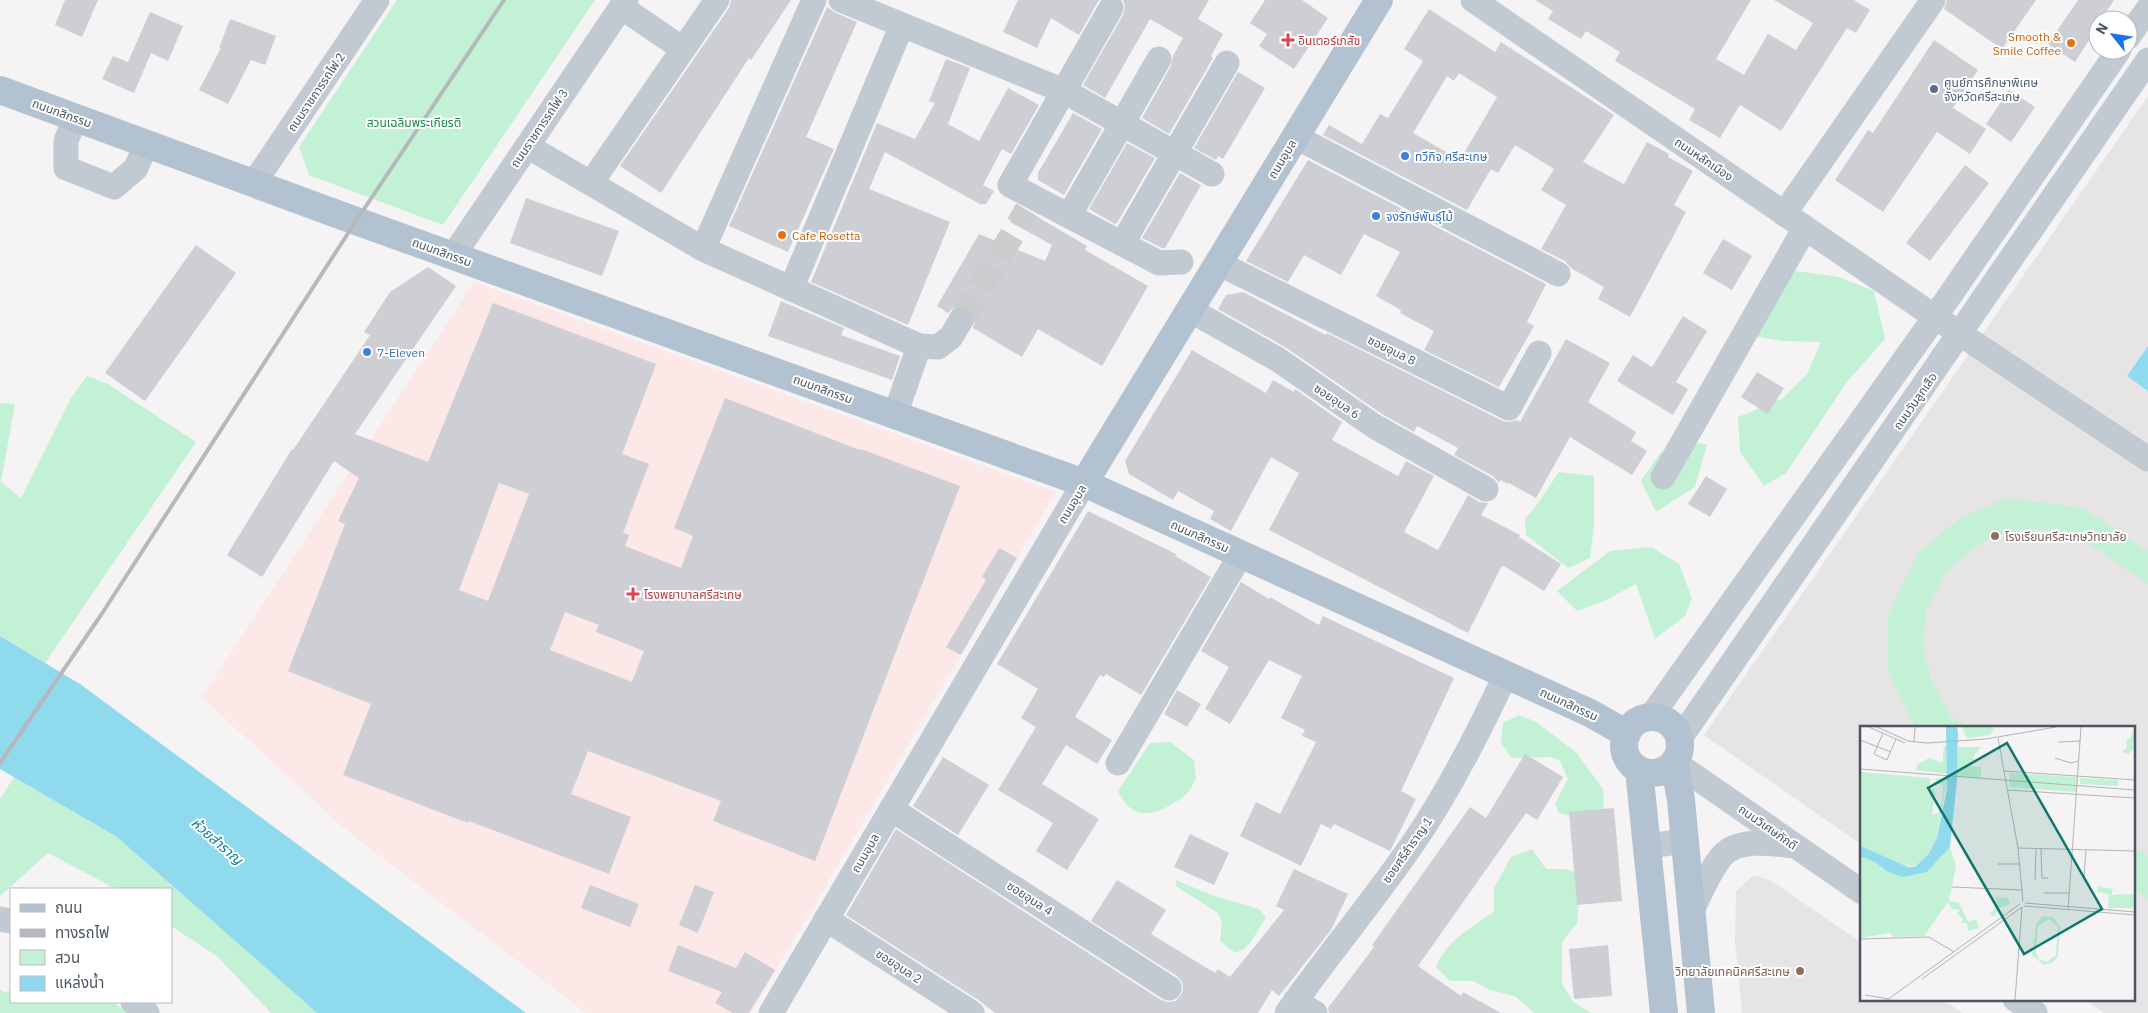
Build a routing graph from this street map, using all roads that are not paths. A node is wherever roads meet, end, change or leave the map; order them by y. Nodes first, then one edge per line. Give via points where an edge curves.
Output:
1 (378, 0) edge
2 (717, 0) edge
3 (814, 0) edge
4 (841, 0) edge
5 (1379, 0) edge
6 (1473, 0) edge
7 (1933, 0) edge
8 (623, 4) edge
9 (1111, 8) dead end
10 (2148, 8) edge
11 (2138, 23) edge
12 (902, 25) junction
13 (683, 49) junction
14 (1160, 59) dead end
15 (2112, 60) edge
16 (2148, 60) edge
17 (1227, 63) dead end
18 (2, 91) edge
19 (1064, 91) junction
20 (75, 118) junction
21 (1122, 124) junction
22 (1296, 137) junction
23 (146, 144) junction
24 (527, 146) junction
25 (1175, 153) junction
26 (1212, 174) dead end
27 (254, 183) junction
28 (590, 183) junction
29 (1784, 214) junction
30 (1069, 216) junction
31 (1805, 228) junction
32 (1122, 244) junction
33 (703, 249) junction
34 (453, 256) junction
35 (1181, 262) dead end
36 (1218, 263) junction
37 (1558, 274) dead end
38 (791, 289) junction
39 (1190, 310) junction
40 (1935, 317) junction
41 (960, 320) tunnel mouth
42 (1961, 334) junction
43 (919, 346) junction
44 (1539, 353) dead end
45 (895, 415) junction
46 (2148, 459) edge
47 (1663, 477) dead end
48 (1084, 483) junction
49 (1486, 489) dead end
50 (1240, 554) junction
51 (1506, 674) junction
52 (1650, 718) junction
53 (1628, 734) junction
54 (1677, 751) junction
55 (1118, 763) dead end
56 (1639, 770) junction
57 (891, 809) junction
58 (1685, 840) junction
59 (1648, 846) junction
60 (1796, 847) junction
61 (1860, 891) edge
62 (1692, 912) junction
63 (826, 919) junction
64 (1169, 988) dead end
65 (2016, 1000) edge
66 (134, 1003) edge
67 (1299, 1009) edge
68 (147, 1013) edge
69 (771, 1013) edge
70 (972, 1013) edge
71 (1664, 1013) edge
72 (1701, 1013) edge
73 (2035, 1013) edge

1 - 27 street, ถนนราชการรถไฟ 2
2 - 13 street
3 - 33 street
4 - 12 street
5 - 22 main road, ถนนอุบล
6 - 29 street, ถนนหลักเมือง
7 - 29 street
8 - 13 street
8 - 24 street, ถนนราชการรถไฟ 3
9 - 19 street
10 - 11 street
12 - 19 street
12 - 38 street
13 - 28 street
14 - 21 street
15 - 40 street
16 - 42 street, ถนนวันลูกเสือ
17 - 25 street
18 - 20 main road, ถนนกสิกรรม
19 - 21 street
19 - 30 street via 1010,185 1030,204
20 - 23 main road, ถนนกสิกรรม
20 - 23 street via 66,141 66,168 114,187 136,168
21 - 25 street
21 - 30 street
22 - 36 main road, ถนนอุบล
22 - 37 street
23 - 27 main road, ถนนกสิกรรม
24 - 28 street
24 - 34 street, ถนนราชการรถไฟ 3
25 - 26 street
25 - 32 street
27 - 34 main road, ถนนกสิกรรม
28 - 33 street
29 - 31 street, ถนนหลักเมือง
30 - 32 street
31 - 40 street, ถนนหลักเมือง
31 - 47 street
32 - 35 street via 1159,263
33 - 38 street
34 - 45 main road, ถนนกสิกรรม
36 - 39 main road, ถนนอุบล
36 - 44 street, ซอยอุบล 8 via 1509,408
38 - 43 street
39 - 48 main road, ถนนอุบล
39 - 49 street, ซอยอุบล 6 via 1277,359 1374,426
40 - 42 street, ถนนหลักเมือง
40 - 52 street
41 - 43 street via 951,337 938,347
42 - 46 street, ถนนหลักเมือง
42 - 54 street, ถนนวันลูกเสือ
43 - 45 street
45 - 48 main road, ถนนกสิกรรม
48 - 50 main road, ถนนกสิกรรม
48 - 57 street, ถนนอุบล
50 - 51 main road, ถนนกสิกรรม
50 - 55 street
51 - 53 main road, ถนนกสิกรรม via 1590,712
51 - 67 street, ซอยศรีสำราญ 1 via 1448,788
52 - 53 main road via 1636,723
52 - 54 main road via 1666,721 1677,732
53 - 56 main road via 1626,754
54 - 56 main road via 1662,772
54 - 58 main road
54 - 60 street, ถนนวิเศษภักดี
56 - 59 main road
57 - 63 street, ถนนอุบล
57 - 64 street, ซอยอุบล 4
58 - 59 street
58 - 62 main road
59 - 71 main road
60 - 61 street, ถนนวิเศษภักดี
60 - 62 street via 1752,843 1729,850 1712,870
62 - 72 main road
63 - 69 street, ถนนอุบล
63 - 70 street, ซอยอุบล 2 via 857,946
65 - 73 street
66 - 68 street

